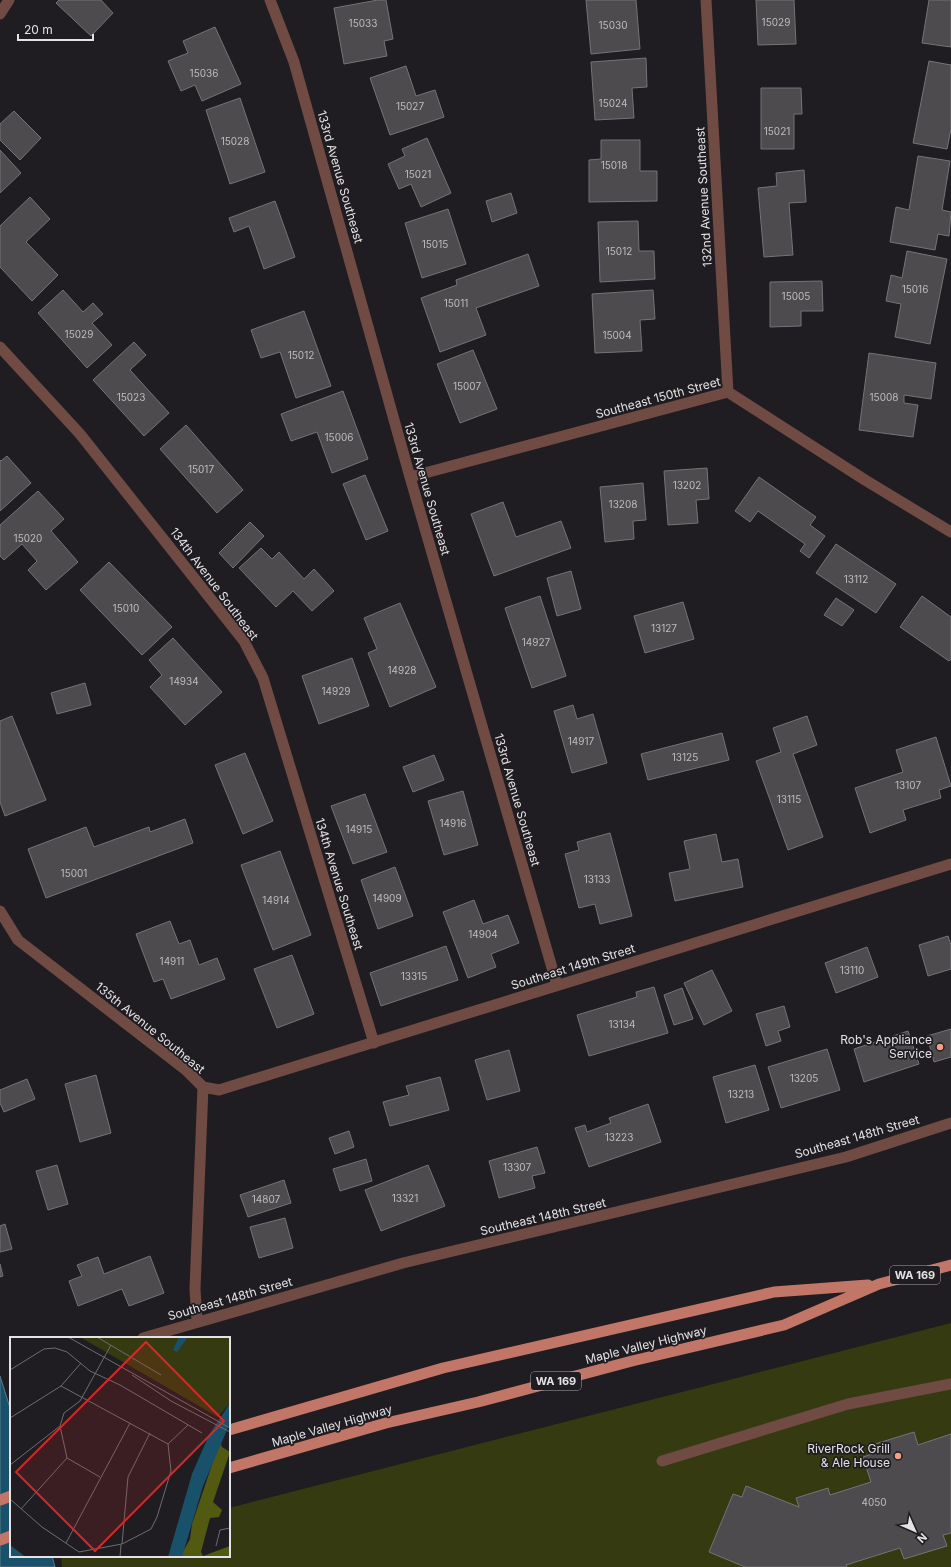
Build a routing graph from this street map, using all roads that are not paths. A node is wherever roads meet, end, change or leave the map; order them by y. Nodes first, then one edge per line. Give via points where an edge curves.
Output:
1 (10, 0) edge
2 (270, 0) edge
3 (706, 0) edge
4 (0, 14) edge
5 (0, 347) edge
6 (728, 392) junction
7 (410, 477) junction
8 (951, 532) edge
9 (951, 864) edge
10 (0, 911) edge
11 (557, 985) junction
12 (374, 1043) junction
13 (203, 1087) junction
14 (951, 1123) edge
15 (951, 1266) edge
16 (879, 1284) junction
17 (197, 1321) junction
18 (146, 1337) edge
19 (951, 1384) edge
20 (230, 1430) edge
21 (662, 1461) dead end
22 (230, 1468) edge
23 (10, 1496) edge
24 (0, 1500) edge
25 (10, 1536) edge
26 (0, 1540) edge

1 - 4 street
2 - 7 street, 133rd Avenue Southeast via 294,62
3 - 6 street, 132nd Avenue Southeast
5 - 12 street, 134th Avenue Southeast via 80,434 244,641 263,678
6 - 7 street, Southeast 150th Street
6 - 8 street, Southeast 150th Street
7 - 11 street, 133rd Avenue Southeast
9 - 11 street, Southeast 149th Street
10 - 13 street, 135th Avenue Southeast via 18,940 187,1071
11 - 12 street, Southeast 149th Street
12 - 13 street, Southeast 149th Street via 220,1090
13 - 17 street, 135th Avenue Southeast via 195,1289
14 - 17 street, Southeast 148th Street via 846,1156 403,1263
15 - 16 main road, Maple Valley Highway / WA 169
16 - 20 main road, Maple Valley Highway / WA 169 via 766,1294 443,1368
16 - 22 main road, Maple Valley Highway / WA 169 via 784,1325 386,1423
17 - 18 street, Southeast 148th Street
19 - 21 street via 848,1404
23 - 24 main road
25 - 26 main road

